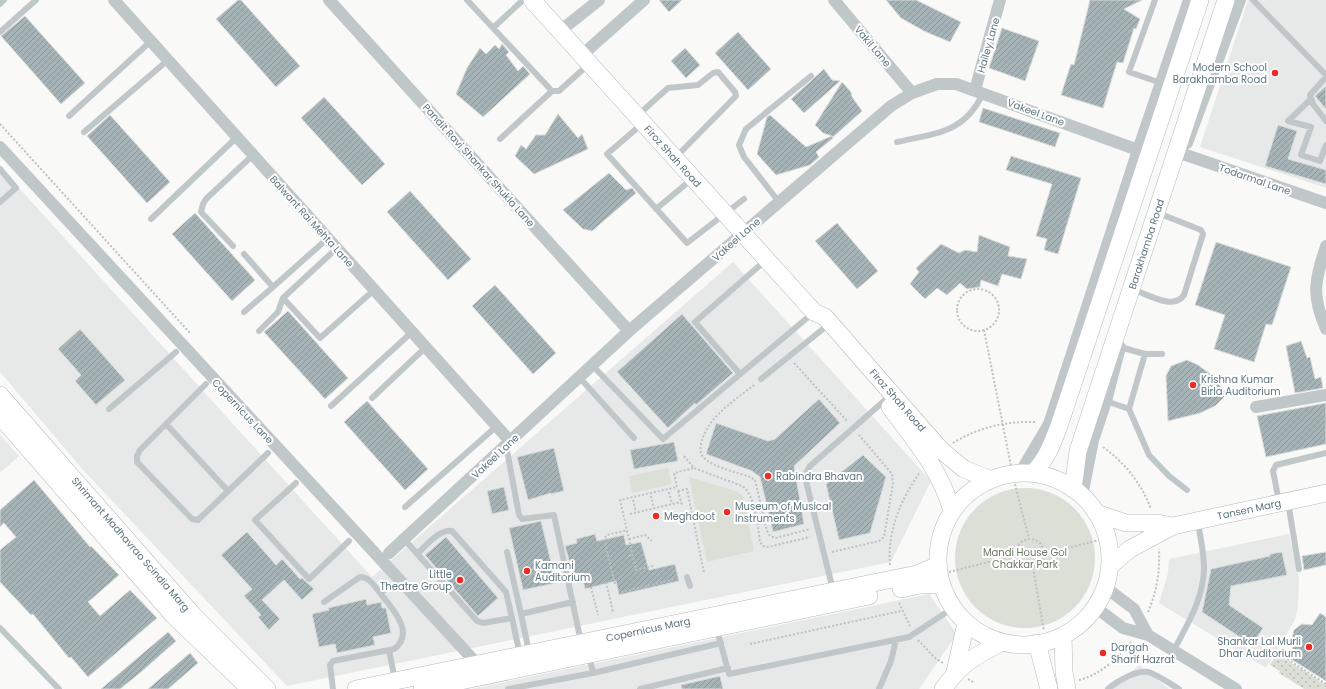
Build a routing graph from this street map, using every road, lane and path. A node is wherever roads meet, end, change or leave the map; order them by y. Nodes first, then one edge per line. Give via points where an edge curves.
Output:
1 (4, 0) edge
2 (36, 0) edge
3 (114, 0) edge
4 (329, 0) edge
5 (467, 0) edge
6 (522, 0) edge
7 (532, 0) edge
8 (599, 0) edge
9 (644, 0) edge
10 (834, 0) edge
11 (1000, 0) edge
12 (1155, 0) edge
13 (1189, 0) edge
14 (1200, 0) edge
15 (1252, 0) edge
16 (1235, 2) edge
17 (0, 4) edge
18 (493, 28) junction
19 (560, 31) junction
20 (0, 32) edge
21 (151, 41) junction
22 (585, 59) junction
23 (168, 60) junction
24 (811, 76) dead end
25 (1326, 76) edge
26 (1161, 83) junction
27 (979, 91) junction
28 (552, 92) junction
29 (912, 93) junction
30 (1311, 99) junction
31 (69, 116) dead end
32 (640, 120) junction
33 (1326, 121) edge
34 (84, 132) dead end
35 (237, 137) junction
36 (500, 138) dead end
37 (897, 142) dead end
38 (1326, 145) edge
39 (0, 147) edge
40 (1138, 150) junction
41 (1183, 154) junction
42 (253, 155) junction
43 (674, 159) junction
44 (0, 169) edge
45 (692, 178) junction
46 (744, 198) dead end
47 (0, 202) edge
48 (779, 202) junction
49 (1326, 203) edge
50 (656, 209) junction
51 (724, 214) junction
52 (1163, 215) junction
53 (151, 219) dead end
54 (742, 234) junction
55 (328, 238) junction
56 (232, 246) dead end
57 (1326, 246) edge
58 (337, 248) junction
59 (244, 254) dead end
60 (766, 260) junction
61 (273, 287) junction
62 (374, 290) junction
63 (1137, 292) junction
64 (283, 298) junction
65 (244, 312) dead end
66 (814, 312) junction
67 (823, 329) junction
68 (1326, 329) edge
69 (984, 330) junction
70 (259, 331) dead end
71 (629, 331) junction
72 (412, 332) junction
73 (426, 347) junction
74 (1120, 347) junction
75 (176, 352) dead end
76 (1145, 354) junction
77 (1162, 354) dead end
78 (788, 357) junction
79 (592, 365) junction
80 (740, 374) junction
81 (580, 378) junction
82 (761, 378) joint
83 (206, 384) dead end
84 (0, 395) edge
85 (1326, 395) edge
86 (889, 397) junction
87 (372, 398) dead end
88 (1106, 401) junction
89 (331, 406) dead end
90 (1256, 408) dead end
91 (108, 409) dead end
92 (1129, 409) junction
93 (0, 416) edge
94 (1003, 423) junction
95 (166, 424) junction
96 (1050, 424) junction
97 (497, 426) junction
98 (853, 428) junction
99 (634, 438) dead end
100 (1093, 440) junction
101 (508, 443) junction
102 (268, 453) dead end
103 (1326, 453) edge
104 (684, 456) dead end
105 (936, 456) junction
106 (694, 468) junction
107 (1022, 473) junction
108 (989, 480) junction
109 (296, 483) dead end
110 (677, 487) junction
111 (1187, 490) dead end
112 (228, 491) junction
113 (678, 491) junction
114 (670, 492) dead end
115 (1078, 492) junction
116 (1326, 493) edge
117 (651, 496) dead end
118 (634, 500) dead end
119 (1283, 501) junction
120 (681, 502) junction
121 (672, 504) junction
122 (682, 505) dead end
123 (405, 507) dead end
124 (654, 508) junction
125 (952, 511) junction
126 (636, 512) junction
127 (1096, 513) junction
128 (630, 514) dead end
129 (1197, 520) junction
130 (818, 527) junction
131 (1162, 528) junction
132 (627, 530) junction
133 (819, 534) junction
134 (1107, 538) junction
135 (1029, 539) junction
136 (404, 540) junction
137 (629, 540) junction
138 (349, 541) dead end
139 (652, 541) dead end
140 (635, 546) dead end
141 (631, 547) junction
142 (507, 552) dead end
143 (389, 553) dead end
144 (417, 554) junction
145 (824, 554) junction
146 (1044, 554) junction
147 (633, 555) junction
148 (1016, 555) junction
149 (629, 556) dead end
150 (653, 566) dead end
151 (1110, 566) junction
152 (1033, 568) junction
153 (1299, 569) dead end
154 (704, 573) dead end
155 (940, 575) junction
156 (687, 577) dead end
157 (676, 579) dead end
158 (606, 582) dead end
159 (615, 584) dead end
160 (893, 585) junction
161 (390, 586) dead end
162 (690, 586) dead end
163 (1105, 587) junction
164 (592, 588) dead end
165 (833, 591) junction
166 (621, 592) dead end
167 (380, 593) junction
168 (324, 602) dead end
169 (573, 602) junction
170 (1095, 607) junction
171 (952, 608) junction
172 (902, 611) junction
173 (613, 612) dead end
174 (521, 614) junction
175 (598, 615) dead end
176 (512, 618) junction
177 (966, 623) junction
178 (0, 628) edge
179 (1143, 631) junction
180 (915, 634) junction
181 (719, 635) junction
182 (1063, 636) junction
183 (896, 640) junction
184 (1001, 643) junction
185 (1041, 643) junction
186 (750, 644) dead end
187 (585, 649) junction
188 (389, 650) junction
189 (1174, 650) junction
190 (1284, 657) dead end
191 (728, 668) junction
192 (482, 670) junction
193 (523, 670) junction
194 (593, 673) junction
195 (967, 678) junction
196 (395, 681) junction
197 (1326, 684) edge
198 (459, 685) edge
199 (1067, 686) edge
200 (427, 688) edge
201 (59, 689) edge
202 (250, 689) edge
203 (268, 689) edge
204 (333, 689) edge
205 (356, 689) edge
206 (508, 689) edge
207 (640, 689) edge
208 (879, 689) edge
209 (942, 689) edge
210 (1049, 689) edge
211 (1108, 689) edge
212 (1179, 689) edge
213 (1236, 689) edge

1 - 17 lane
2 - 20 lane
3 - 21 street, Balwant Rai Mehta Lane
4 - 71 street, Pandit Ravi Shankar Shukla Lane
5 - 18 lane
6 - 18 lane
7 - 19 main road, Firoz Shah Road
8 - 19 street
9 - 22 street
10 - 29 street, Vakil Lane
11 - 27 street, Hailey Lane
12 - 26 lane via 1129,72
13 - 26 street
14 - 107 main road via 1059,426 1043,464
15 - 16 lane
15 - 25 lane
16 - 41 street
16 - 115 main road, Barakhamba Road via 1078,451
18 - 28 lane
19 - 22 main road, Firoz Shah Road
21 - 23 street, Balwant Rai Mehta Lane
21 - 31 lane
22 - 28 lane via 559,92
22 - 32 main road, Firoz Shah Road
23 - 34 lane
23 - 35 street, Balwant Rai Mehta Lane
24 - 48 lane via 746,130 739,145 744,157
25 - 30 lane via 1310,95
26 - 40 street
27 - 29 street, Vakeel Lane via 956,84 936,84
27 - 37 lane via 970,116 954,128
27 - 40 street, Vakeel Lane
28 - 36 lane
29 - 48 street, Vakeel Lane via 891,106
30 - 33 lane
30 - 38 lane via 1288,121 1311,127 1301,155 1320,161
32 - 43 main road, Firoz Shah Road
32 - 43 lane via 668,88 693,86 703,82 713,73 718,72 736,92 736,96
32 - 50 lane via 607,154
35 - 42 street, Balwant Rai Mehta Lane
35 - 53 lane
39 - 192 street, Copernicus Lane
40 - 96 street
41 - 49 street, Todarmal Lane
41 - 52 street
42 - 55 street, Balwant Rai Mehta Lane
42 - 56 lane via 202,204 201,212
43 - 45 main road, Firoz Shah Road
44 - 47 lane via 18,185
45 - 50 lane
45 - 51 main road, Firoz Shah Road
46 - 51 lane
48 - 54 street, Vakeel Lane
50 - 51 lane via 687,243
51 - 54 main road, Firoz Shah Road
52 - 63 street
52 - 63 lane via 1201,230 1203,234 1184,295 1180,301 1173,303
54 - 60 main road, Firoz Shah Road
54 - 71 street, Vakeel Lane
55 - 58 street, Balwant Rai Mehta Lane
55 - 61 lane
57 - 68 street via 1316,276 1315,294
58 - 62 street, Balwant Rai Mehta Lane
58 - 64 lane
59 - 61 lane
60 - 66 main road, Firoz Shah Road
60 - 80 lane via 694,322
61 - 65 lane
62 - 64 lane via 320,338
62 - 72 street, Balwant Rai Mehta Lane
63 - 74 street
64 - 70 lane via 278,312
66 - 67 main road, Firoz Shah Road
66 - 80 lane
66 - 86 main road, Firoz Shah Road via 826,317
67 - 78 lane
67 - 86 main road, Firoz Shah Road
69 - 69 path via 996,321 999,307 992,294 986,290 972,290 961,297 957,316 960,322 971,330
69 - 94 path
71 - 79 street, Vakeel Lane
72 - 73 street, Balwant Rai Mehta Lane
72 - 89 lane
73 - 87 lane
73 - 97 street, Balwant Rai Mehta Lane
74 - 76 lane
74 - 88 street
75 - 91 lane
76 - 77 lane
76 - 92 lane
78 - 82 lane
78 - 98 path
79 - 80 lane via 663,439
79 - 81 street, Vakeel Lane
81 - 99 lane
81 - 101 street, Vakeel Lane
82 - 130 path via 712,420 703,437 701,453 712,463 755,480 770,536 776,538
83 - 95 lane
84 - 203 main road, Shrimant Madhavrao Scindia Marg via 193,615
85 - 90 street
86 - 98 lane
86 - 105 main road, Firoz Shah Road
88 - 92 lane
88 - 100 street
92 - 111 lane via 1149,455
93 - 202 main road, Shrimant Madhavrao Scindia Marg via 173,615
94 - 96 path
94 - 105 path via 965,436
94 - 107 path
95 - 112 lane
95 - 112 lane via 140,450 137,462 192,519 198,520
96 - 107 street
97 - 101 street, Balwant Rai Mehta Lane
97 - 123 lane
98 - 130 lane via 810,466 806,473
98 - 145 path via 892,474 893,483 884,536 880,541
100 - 115 street
100 - 131 path via 1114,455 1138,482
101 - 136 street, Vakeel Lane
101 - 169 lane via 519,515 522,519 554,515
102 - 112 lane
103 - 119 lane via 1276,465 1273,471
104 - 106 path
105 - 108 main road, Firoz Shah Road
105 - 125 main road, Firoz Shah Road
105 - 160 path via 920,471 909,487 894,522 890,555
106 - 110 path via 674,473
106 - 133 path via 742,486 748,491 763,546 768,547
107 - 108 main road
107 - 115 main road via 1054,478
107 - 135 path
108 - 125 main road via 971,491
109 - 138 lane via 255,520 308,579
110 - 113 path
110 - 132 path via 620,500
113 - 120 path
113 - 154 path via 687,489
114 - 121 path
115 - 127 main road
116 - 119 main road, Tansen Marg
117 - 124 path
118 - 126 path
119 - 129 main road, Tansen Marg
119 - 153 lane
120 - 121 path
120 - 122 path
121 - 124 path
124 - 126 path
125 - 155 main road via 941,536
126 - 128 path
127 - 131 main road, Tansen Marg via 1126,523
127 - 134 main road
129 - 131 main road, Tansen Marg
129 - 189 lane via 1204,568 1201,590 1193,613
130 - 133 lane
131 - 151 main road, Tansen Marg
131 - 179 path via 1160,567
132 - 137 path
132 - 159 path via 607,535 604,540
133 - 145 lane
134 - 146 path
134 - 151 main road
135 - 146 path via 1042,545
135 - 148 path via 1018,546
136 - 143 street, Vakeel Lane
136 - 144 lane
137 - 139 path via 645,536
137 - 141 path
140 - 141 path
141 - 147 path
142 - 174 lane
144 - 176 lane via 477,621 483,623
144 - 176 lane via 442,532 452,531 506,592
145 - 165 lane
146 - 152 path via 1041,562
147 - 149 path
147 - 150 path via 636,570
148 - 152 path via 1020,564
148 - 155 path
151 - 163 main road
152 - 185 path
155 - 160 main road, Copernicus Marg via 917,574
155 - 171 main road
156 - 162 lane
157 - 166 path
158 - 173 path
160 - 165 main road, Copernicus Marg
160 - 172 path
160 - 181 main road, Copernicus Marg
161 - 167 lane
163 - 170 main road
163 - 179 street via 1134,609
164 - 175 path
165 - 187 main road, Copernicus Marg
167 - 168 lane via 365,577 360,577
167 - 188 lane via 400,620 403,631 400,645
169 - 174 lane
169 - 187 lane
170 - 179 street via 1123,628
170 - 182 main road via 1081,624
171 - 177 main road
171 - 180 lane
172 - 180 path
172 - 186 path
174 - 193 lane
176 - 193 lane
177 - 184 main road
177 - 195 main road
178 - 201 lane
179 - 189 street
179 - 199 path via 1107,666 1088,678
180 - 183 lane
180 - 195 path via 935,658
181 - 187 main road, Copernicus Marg
181 - 191 lane
181 - 194 lane
182 - 185 main road
182 - 199 main road
183 - 191 lane via 729,674
183 - 208 lane via 891,661
184 - 185 main road
184 - 195 main road via 982,651
185 - 210 main road
187 - 193 main road, Copernicus Marg
187 - 194 lane
188 - 196 lane
188 - 204 lane via 333,660 330,665
189 - 213 street
190 - 197 path
191 - 207 lane
192 - 193 main road, Copernicus Marg
192 - 196 main road, Copernicus Marg
192 - 198 main road, Copernicus Marg
193 - 194 lane
193 - 206 lane
195 - 209 main road
196 - 205 main road, Copernicus Marg
198 - 200 main road, Copernicus Marg
211 - 212 lane via 1119,680 1133,674 1149,672

